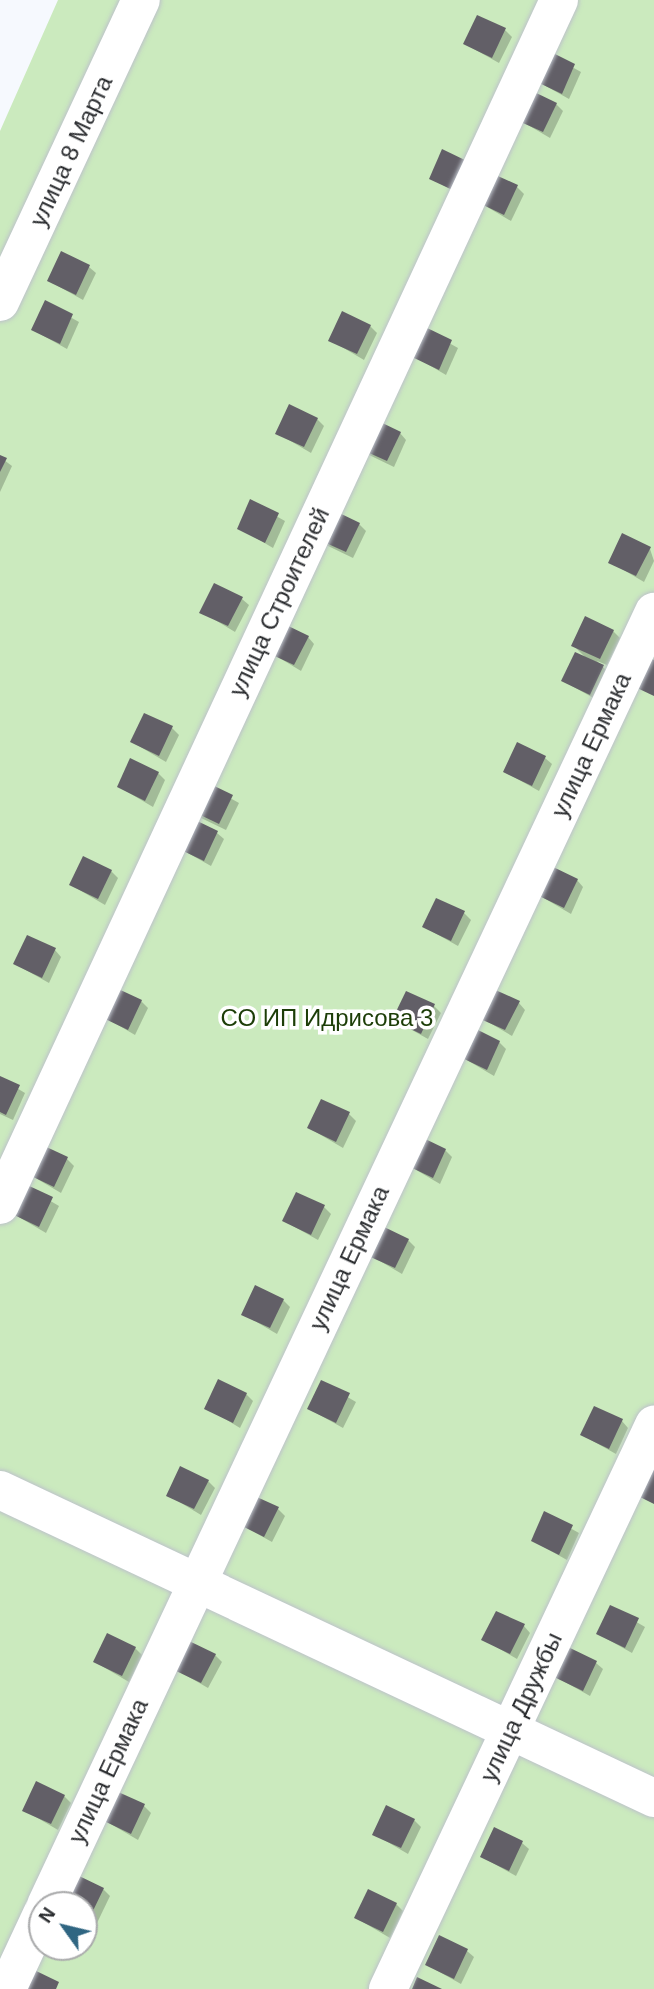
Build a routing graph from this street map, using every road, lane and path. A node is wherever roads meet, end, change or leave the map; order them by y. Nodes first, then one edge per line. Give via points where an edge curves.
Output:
1 (141, 0) edge
2 (559, 0) edge
3 (0, 302) edge
4 (654, 612) edge
5 (0, 1205) edge
6 (654, 1425) edge
7 (0, 1490) edge
8 (195, 1585) junction
9 (510, 1730) junction
10 (654, 1798) edge
11 (53, 1891) edge
12 (28, 1944) edge
13 (7, 1989) edge
14 (388, 1989) edge

1 - 3 street, улица 8 Марта
2 - 5 street, улица Строителей
4 - 8 street, улица Ермака
6 - 9 street, улица Дружбы
7 - 8 street
8 - 9 street
8 - 11 street, улица Ермака
9 - 10 street
9 - 14 street, улица Дружбы
12 - 13 street

